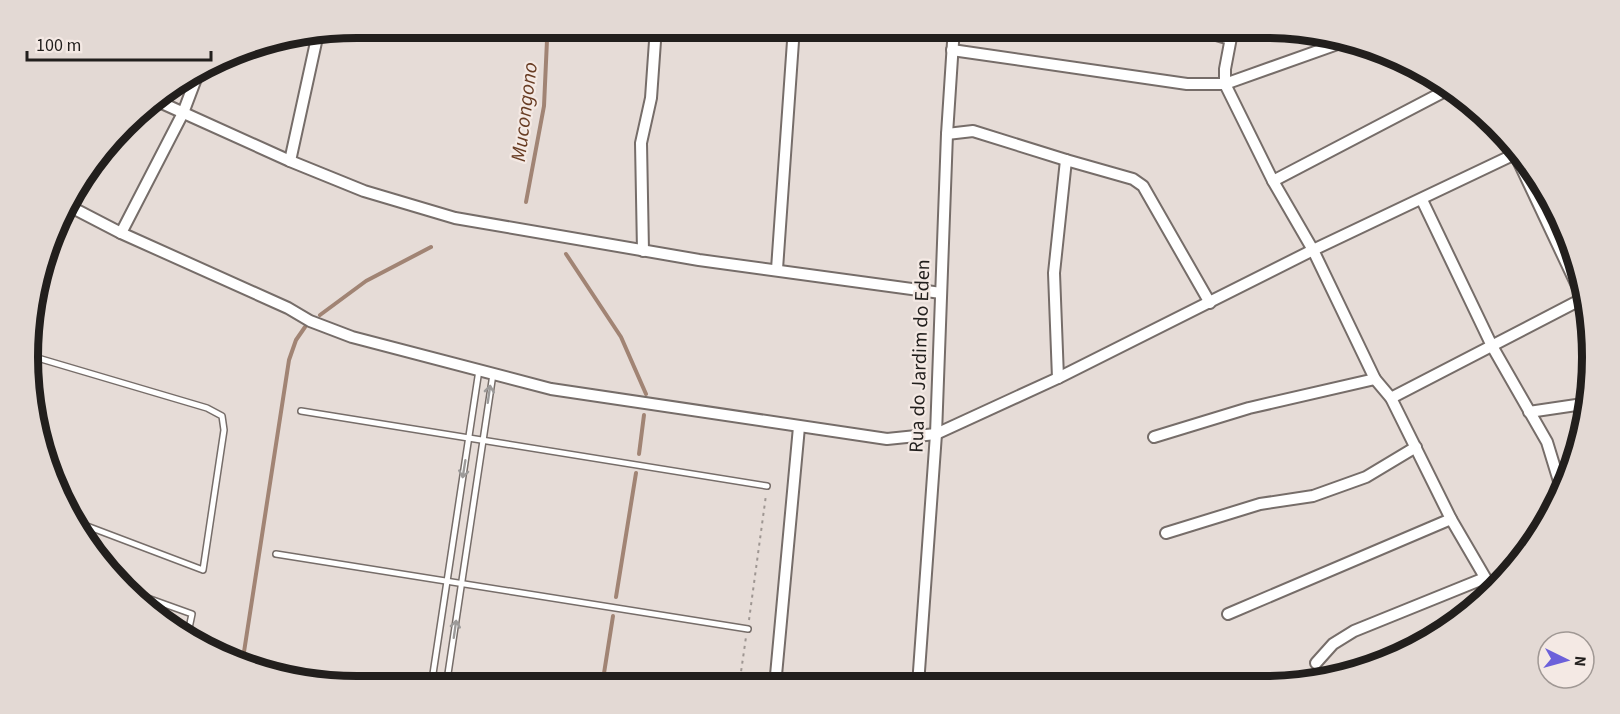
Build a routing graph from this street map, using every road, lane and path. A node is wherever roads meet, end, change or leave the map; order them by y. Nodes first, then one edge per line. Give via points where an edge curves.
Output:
1 (655, 38) edge
2 (793, 38) edge
3 (953, 38) edge
4 (1227, 38) edge
5 (1230, 39) joint
6 (316, 40) edge
7 (1326, 44) edge
8 (952, 50) junction
9 (195, 81) edge
10 (1226, 84) junction
11 (1443, 92) edge
12 (163, 104) edge
13 (183, 113) junction
14 (947, 134) junction
15 (1511, 156) edge
16 (1066, 160) junction
17 (290, 161) junction
18 (1524, 173) edge
19 (1273, 181) junction
20 (1422, 200) junction
21 (74, 209) edge
22 (121, 233) junction
23 (1313, 250) junction
24 (643, 251) junction
25 (777, 269) junction
26 (1572, 276) edge
27 (941, 293) junction
28 (1577, 301) edge
29 (1210, 303) junction
30 (1492, 346) junction
31 (38, 358) edge
32 (479, 370) junction
33 (493, 373) junction
34 (1058, 378) junction
35 (1376, 379) junction
36 (1391, 398) junction
37 (1579, 405) edge
38 (301, 411) dead end
39 (1529, 412) junction
40 (800, 427) junction
41 (936, 434) junction
42 (1154, 437) dead end
43 (469, 438) junction
44 (483, 440) junction
45 (1416, 447) junction
46 (1558, 479) edge
47 (767, 486) joint
48 (1451, 519) junction
49 (85, 526) edge
50 (1166, 533) dead end
51 (276, 554) dead end
52 (1485, 578) junction
53 (446, 581) junction
54 (462, 584) junction
55 (1488, 584) edge
56 (147, 598) edge
57 (1228, 614) dead end
58 (189, 629) edge
59 (748, 629) junction
60 (1316, 663) dead end
61 (433, 676) edge
62 (448, 676) edge
63 (741, 676) edge
64 (776, 676) edge
65 (919, 676) edge

1 - 24 street via 651,98 641,142
2 - 25 street
3 - 8 street, Rua do Jardim do Eden
4 - 5 street
5 - 10 street
6 - 17 street
7 - 10 street
8 - 10 street via 1188,84
8 - 14 street, Rua do Jardim do Eden
9 - 13 street
10 - 19 street
11 - 19 street
12 - 13 street
13 - 17 street
13 - 22 street
14 - 16 street via 973,131
14 - 27 street, Rua do Jardim do Eden
15 - 20 street
16 - 29 street via 1133,179 1143,186
16 - 34 street via 1054,273
17 - 24 street via 364,191 455,219
18 - 26 street
19 - 23 street
20 - 23 street
20 - 30 street
21 - 22 street
22 - 32 street via 321,325 376,344
23 - 29 street
23 - 35 street
24 - 25 street
25 - 27 street
27 - 41 street, Rua do Jardim do Eden
28 - 30 street
29 - 34 street
30 - 36 street
30 - 39 street
31 - 49 lane via 207,408 222,416 224,430 203,570
32 - 33 street
32 - 43 lane
33 - 40 street via 551,389
44 -> 33 lane
34 - 41 street
35 - 36 street
35 - 42 street via 1249,408
36 - 45 street
37 - 39 street
38 - 43 lane
39 - 46 street via 1547,442
40 - 41 street via 887,439
40 - 64 street
41 - 65 street, Rua do Jardim do Eden
43 - 44 lane
43 -> 53 lane
44 - 47 lane
44 - 54 lane
45 - 48 street
45 - 50 street via 1366,477 1313,496 1260,504
47 - 59 path
48 - 52 street
48 - 57 street
51 - 53 lane
52 - 55 street
52 - 60 street via 1354,631 1333,644
53 - 54 lane
53 - 61 lane
54 - 59 lane
62 -> 54 lane
56 - 58 lane via 192,614
59 - 63 path

